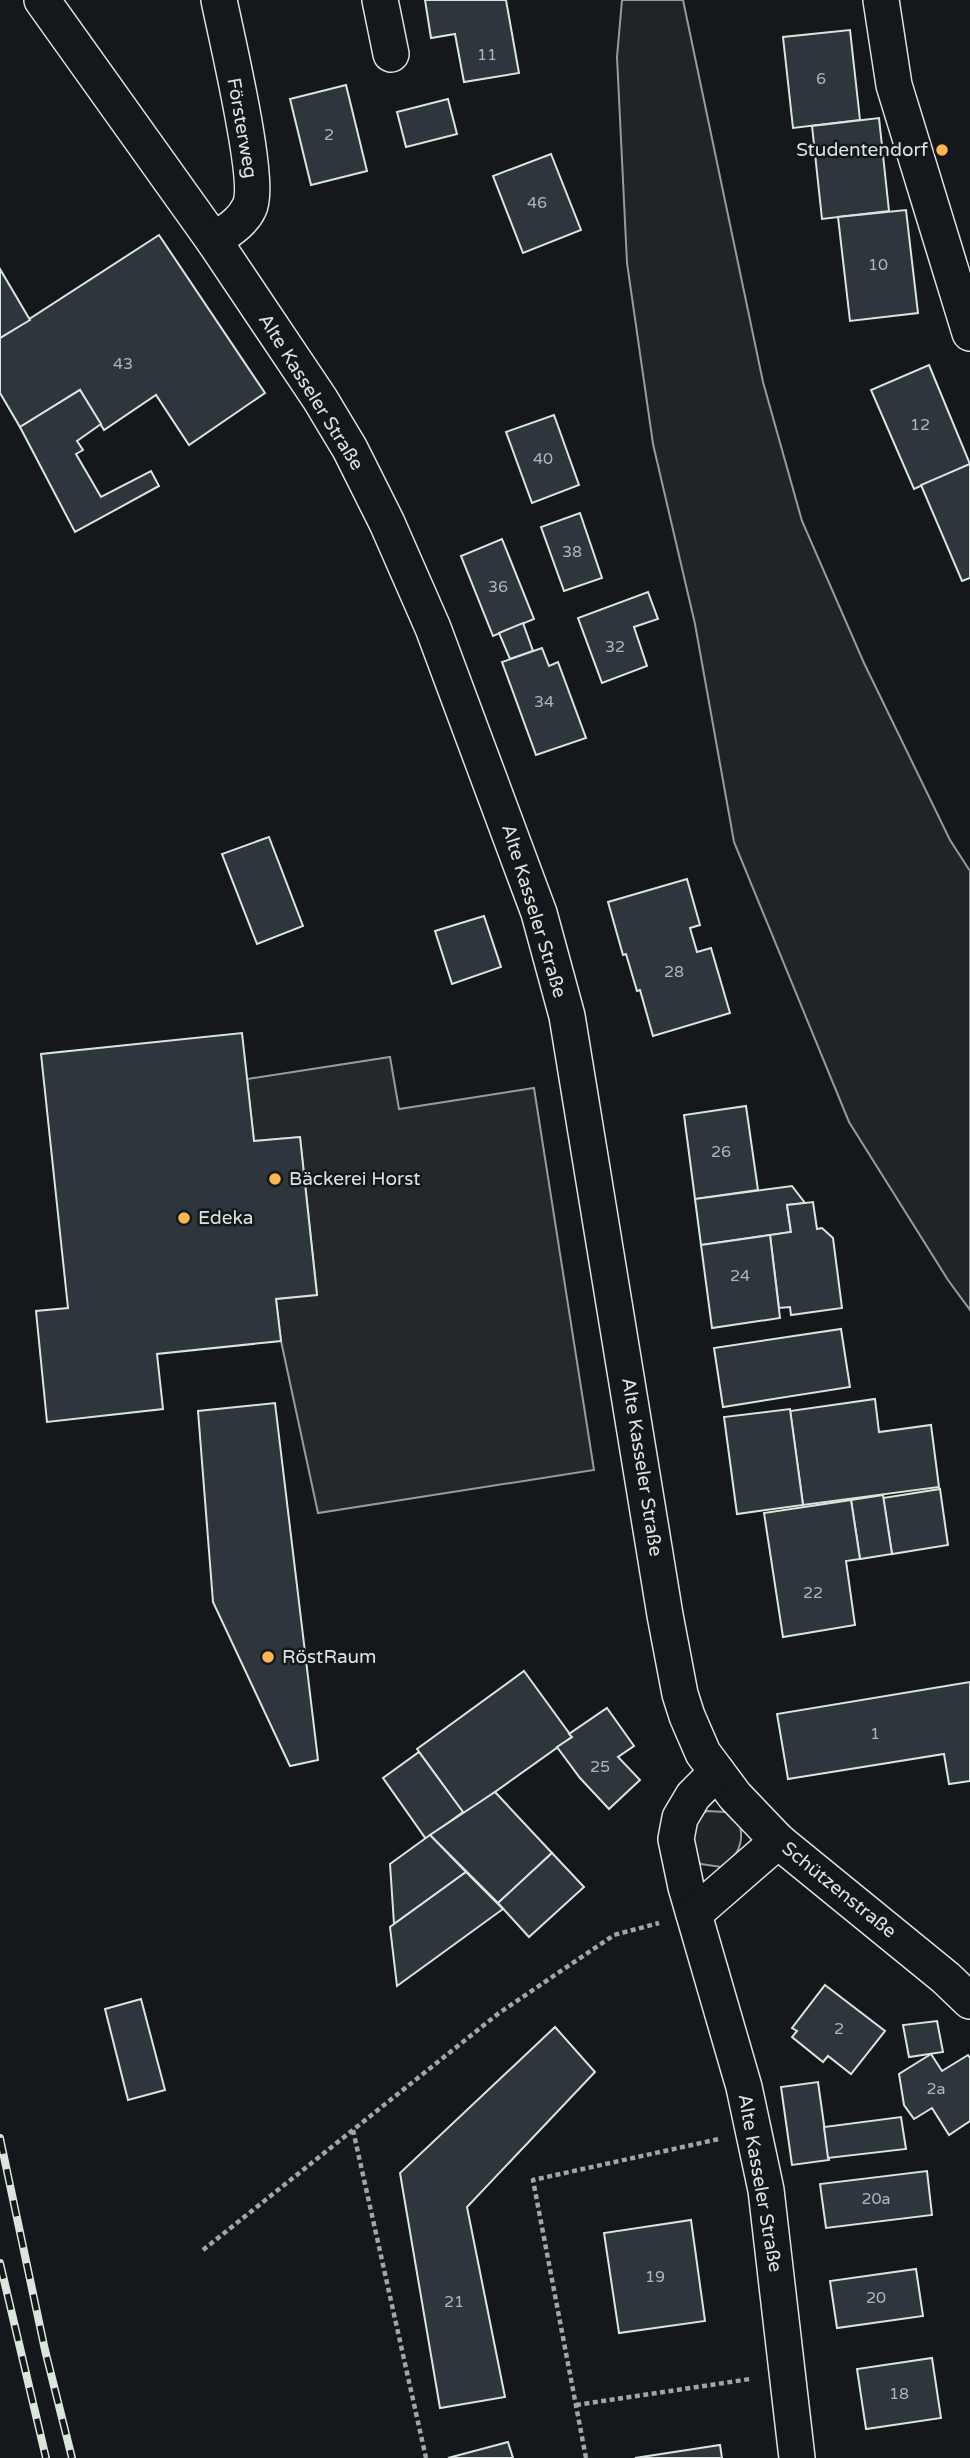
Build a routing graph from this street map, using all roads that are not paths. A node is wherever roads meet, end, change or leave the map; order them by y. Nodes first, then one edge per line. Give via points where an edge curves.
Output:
1 (42, 0) edge
2 (219, 0) edge
3 (380, 0) edge
4 (881, 0) edge
5 (391, 54) dead end
6 (214, 241) junction
7 (970, 332) edge
8 (718, 1772) junction
9 (778, 1841) junction
10 (694, 1914) junction
11 (970, 2001) edge
12 (797, 2458) edge

1 - 6 street, Alte Kasseler Straße
2 - 6 street, Försterweg via 253,197 240,222
3 - 5 street
4 - 7 street via 894,85
6 - 8 street, Alte Kasseler Straße via 351,449 387,523 433,628 539,913 567,1016 680,1694 703,1753
8 - 9 street, Schützenstraße
8 - 10 street, Alte Kasseler Straße via 693,1796 680,1818 676,1839
9 - 10 street
9 - 11 street, Schützenstraße
10 - 12 street, Alte Kasseler Straße via 744,2087 766,2190

